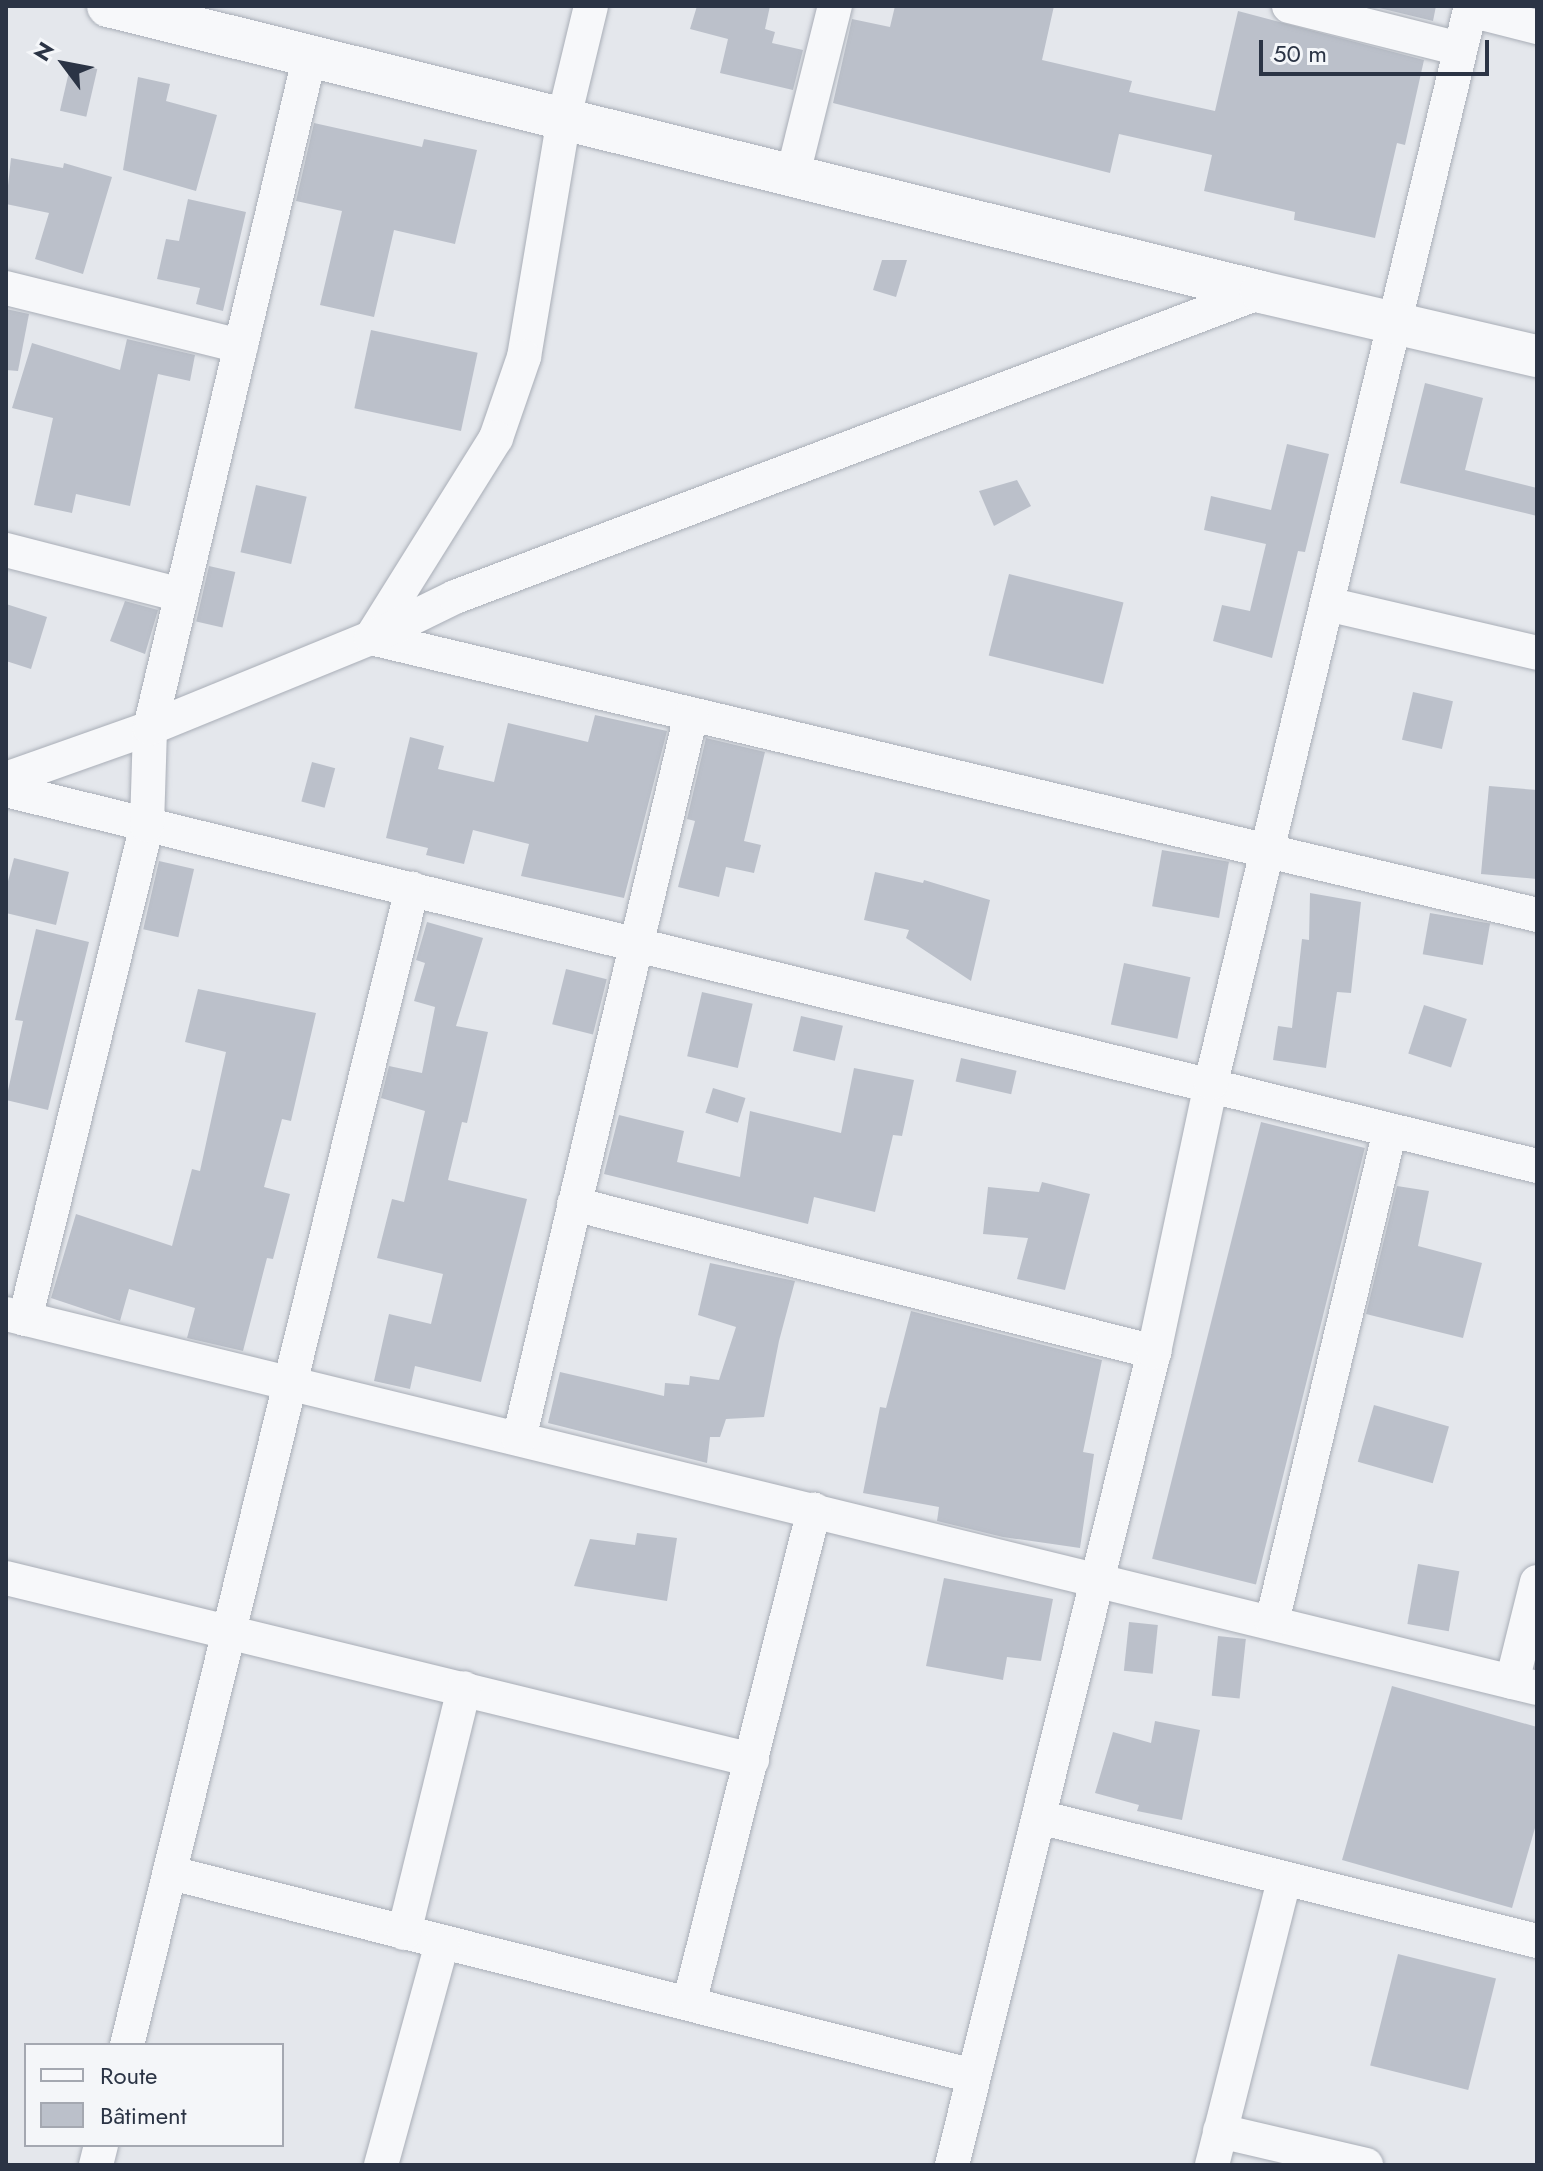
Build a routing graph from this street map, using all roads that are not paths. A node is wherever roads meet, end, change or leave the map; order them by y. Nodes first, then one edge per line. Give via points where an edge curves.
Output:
1 (108, 6) edge
2 (591, 6) edge
3 (835, 6) edge
4 (1289, 6) edge
5 (1470, 8) edge
6 (1537, 27) edge
7 (1460, 49) junction
8 (310, 55) junction
9 (564, 118) junction
10 (793, 174) junction
11 (6, 288) edge
12 (1261, 292) junction
13 (1395, 321) junction
14 (241, 346) junction
15 (1537, 356) edge
16 (6, 550) edge
17 (181, 595) junction
18 (1327, 604) junction
19 (371, 638) junction
20 (1537, 653) edge
21 (691, 715) junction
22 (150, 728) junction
23 (6, 779) edge
24 (6, 790) edge
25 (147, 825) junction
26 (1267, 853) junction
27 (412, 889) junction
28 (1537, 915) edge
29 (637, 943) junction
30 (1211, 1083) junction
31 (1390, 1130) junction
32 (1537, 1166) edge
33 (574, 1204) junction
34 (15, 1317) edge
35 (1154, 1352) junction
36 (289, 1383) junction
37 (519, 1439) junction
38 (814, 1510) junction
39 (6, 1578) edge
40 (1537, 1582) edge
41 (1098, 1583) junction
42 (1272, 1622) junction
43 (229, 1630) junction
44 (1524, 1685) edge
45 (464, 1688) junction
46 (752, 1760) junction
47 (1039, 1817) junction
48 (171, 1873) junction
49 (1284, 1880) junction
50 (404, 1933) junction
51 (1537, 1941) edge
52 (442, 1943) junction
53 (689, 2004) junction
54 (128, 2043) edge
55 (973, 2076) junction
56 (1220, 2131) junction
57 (381, 2165) edge
58 (952, 2165) edge
59 (1212, 2165) edge
60 (1366, 2165) edge

1 - 8 street
2 - 9 street
3 - 10 street
4 - 7 street
5 - 6 street
5 - 7 street
7 - 13 street
8 - 9 street
8 - 14 street
9 - 10 street
9 - 19 street via 524,357 496,438
10 - 12 street
11 - 14 street
12 - 13 street
12 - 19 street via 455,597
13 - 15 street
13 - 18 street
14 - 17 street
16 - 17 street
17 - 22 street
18 - 20 street
18 - 26 street
19 - 21 street
19 - 22 street
21 - 26 street
21 - 29 street
22 - 23 street
22 - 25 street
24 - 25 street
25 - 27 street
25 - 34 street
26 - 28 street
26 - 30 street
27 - 29 street
27 - 36 street
29 - 30 street
29 - 33 street
30 - 31 street
30 - 35 street
31 - 32 street
31 - 42 street
33 - 35 street
33 - 37 street
34 - 36 street
35 - 41 street
36 - 37 street
36 - 43 street
37 - 38 street
38 - 41 street
38 - 46 street
39 - 43 street
40 - 44 street
41 - 42 street
41 - 47 street
42 - 44 street
43 - 45 street
43 - 48 street
45 - 46 street
45 - 50 street
46 - 53 street
47 - 49 street
47 - 55 street
48 - 50 street
48 - 54 street
49 - 51 street
49 - 56 street
50 - 52 street
52 - 53 street
52 - 57 street
53 - 55 street
55 - 58 street
56 - 59 street
56 - 60 street

